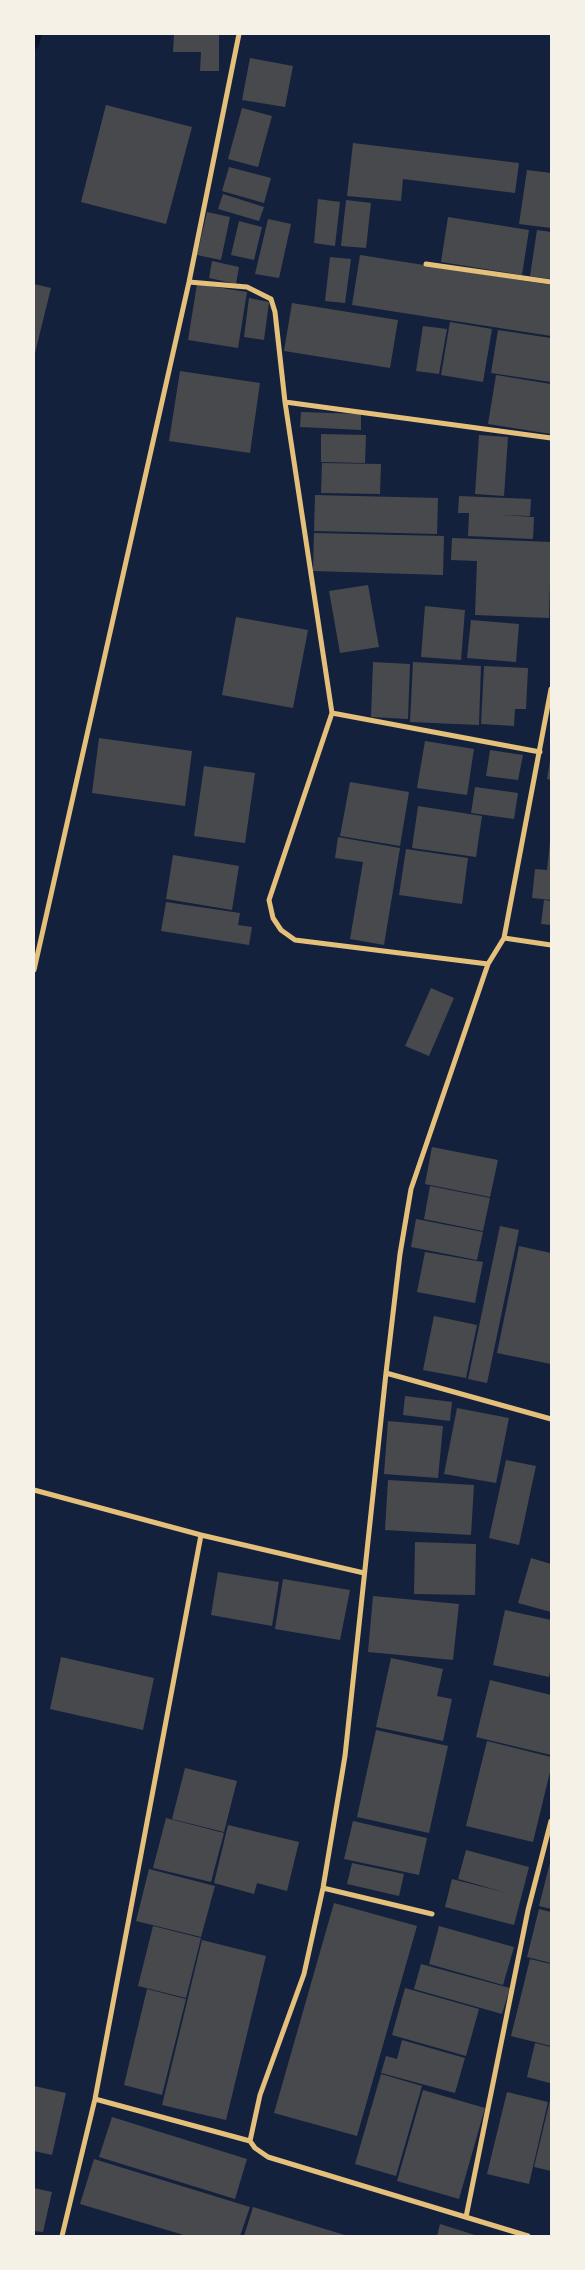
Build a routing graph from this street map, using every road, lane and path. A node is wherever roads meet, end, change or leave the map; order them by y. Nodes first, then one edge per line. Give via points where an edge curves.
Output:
1 (239, 34) edge
2 (426, 264) dead end
3 (189, 282) junction
4 (551, 282) edge
5 (284, 402) junction
6 (551, 438) edge
7 (551, 689) edge
8 (332, 713) junction
9 (540, 752) junction
10 (504, 938) junction
11 (551, 945) edge
12 (488, 964) junction
13 (34, 970) edge
14 (386, 1373) junction
15 (551, 1419) edge
16 (34, 1490) edge
17 (201, 1535) junction
18 (364, 1573) junction
19 (551, 1821) edge
20 (323, 1888) junction
21 (432, 1914) dead end
22 (95, 2099) junction
23 (250, 2141) junction
24 (466, 2217) junction
25 (62, 2236) edge
26 (528, 2236) edge

1 - 3 street
2 - 4 street
3 - 5 street via 247,287 270,299 275,312
3 - 13 street
5 - 6 street
5 - 8 street
7 - 9 street
8 - 9 street
8 - 12 street via 269,900 273,918 281,930 295,940
9 - 10 street
10 - 11 street
10 - 12 street
12 - 14 street via 411,1189
14 - 15 street
14 - 18 street
16 - 17 street
17 - 18 street
17 - 22 street
18 - 20 street via 345,1756
19 - 24 street via 528,1910
20 - 21 street
20 - 23 street via 304,1974 260,2094
22 - 23 street
22 - 25 street
23 - 24 street via 268,2157
24 - 26 street

